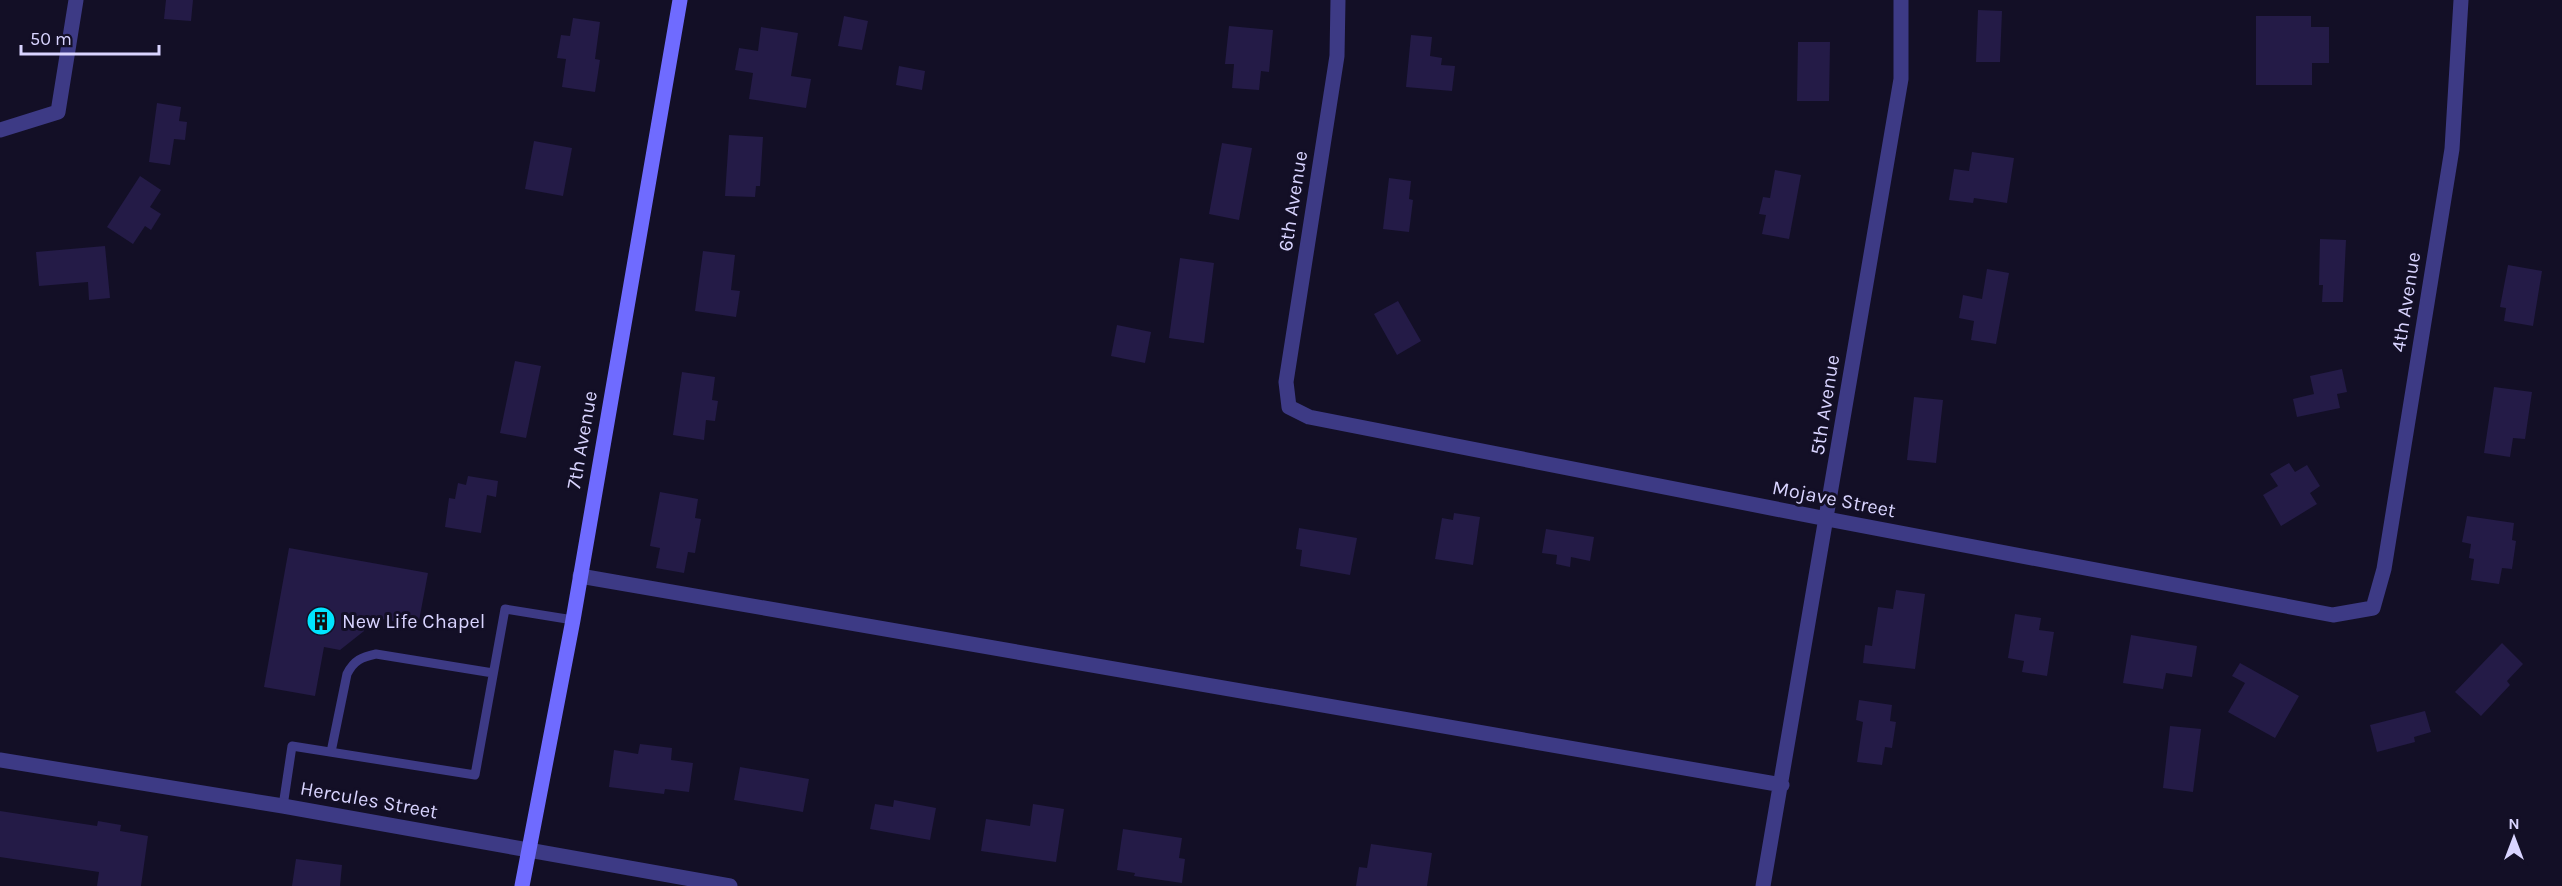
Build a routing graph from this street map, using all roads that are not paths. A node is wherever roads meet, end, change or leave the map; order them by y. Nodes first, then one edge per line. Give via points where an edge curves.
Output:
1 (76, 0) edge
2 (680, 0) edge
3 (1338, 0) edge
4 (1901, 0) edge
5 (2461, 0) edge
6 (0, 130) edge
7 (1289, 407) joint
8 (1827, 519) junction
9 (580, 576) junction
10 (2373, 608) joint
11 (573, 620) junction
12 (493, 673) junction
13 (331, 752) junction
14 (0, 759) edge
15 (1782, 785) junction
16 (283, 806) junction
17 (528, 850) junction
18 (522, 886) edge
19 (730, 886) edge
20 (1764, 886) edge

1 - 6 street via 58,112
2 - 9 street, 7th Avenue
3 - 7 street, 6th Avenue via 1337,56 1286,382
4 - 8 street, 5th Avenue via 1901,79
5 - 10 street, 4th Avenue via 2452,149 2384,569
7 - 8 street, Mojave Street via 1309,417
8 - 10 street, Mojave Street via 2333,615
8 - 15 street, 5th Avenue
9 - 11 street, 7th Avenue
9 - 15 street
11 - 12 lane via 505,609
11 - 17 street, 7th Avenue
12 - 13 lane via 376,654 363,657 352,663 347,674
12 - 13 lane via 475,775
13 - 16 lane via 292,746
14 - 16 street, Hercules Street
15 - 20 street, 5th Avenue
16 - 17 street, Hercules Street
17 - 18 street, 7th Avenue
17 - 19 street, Hercules Street

